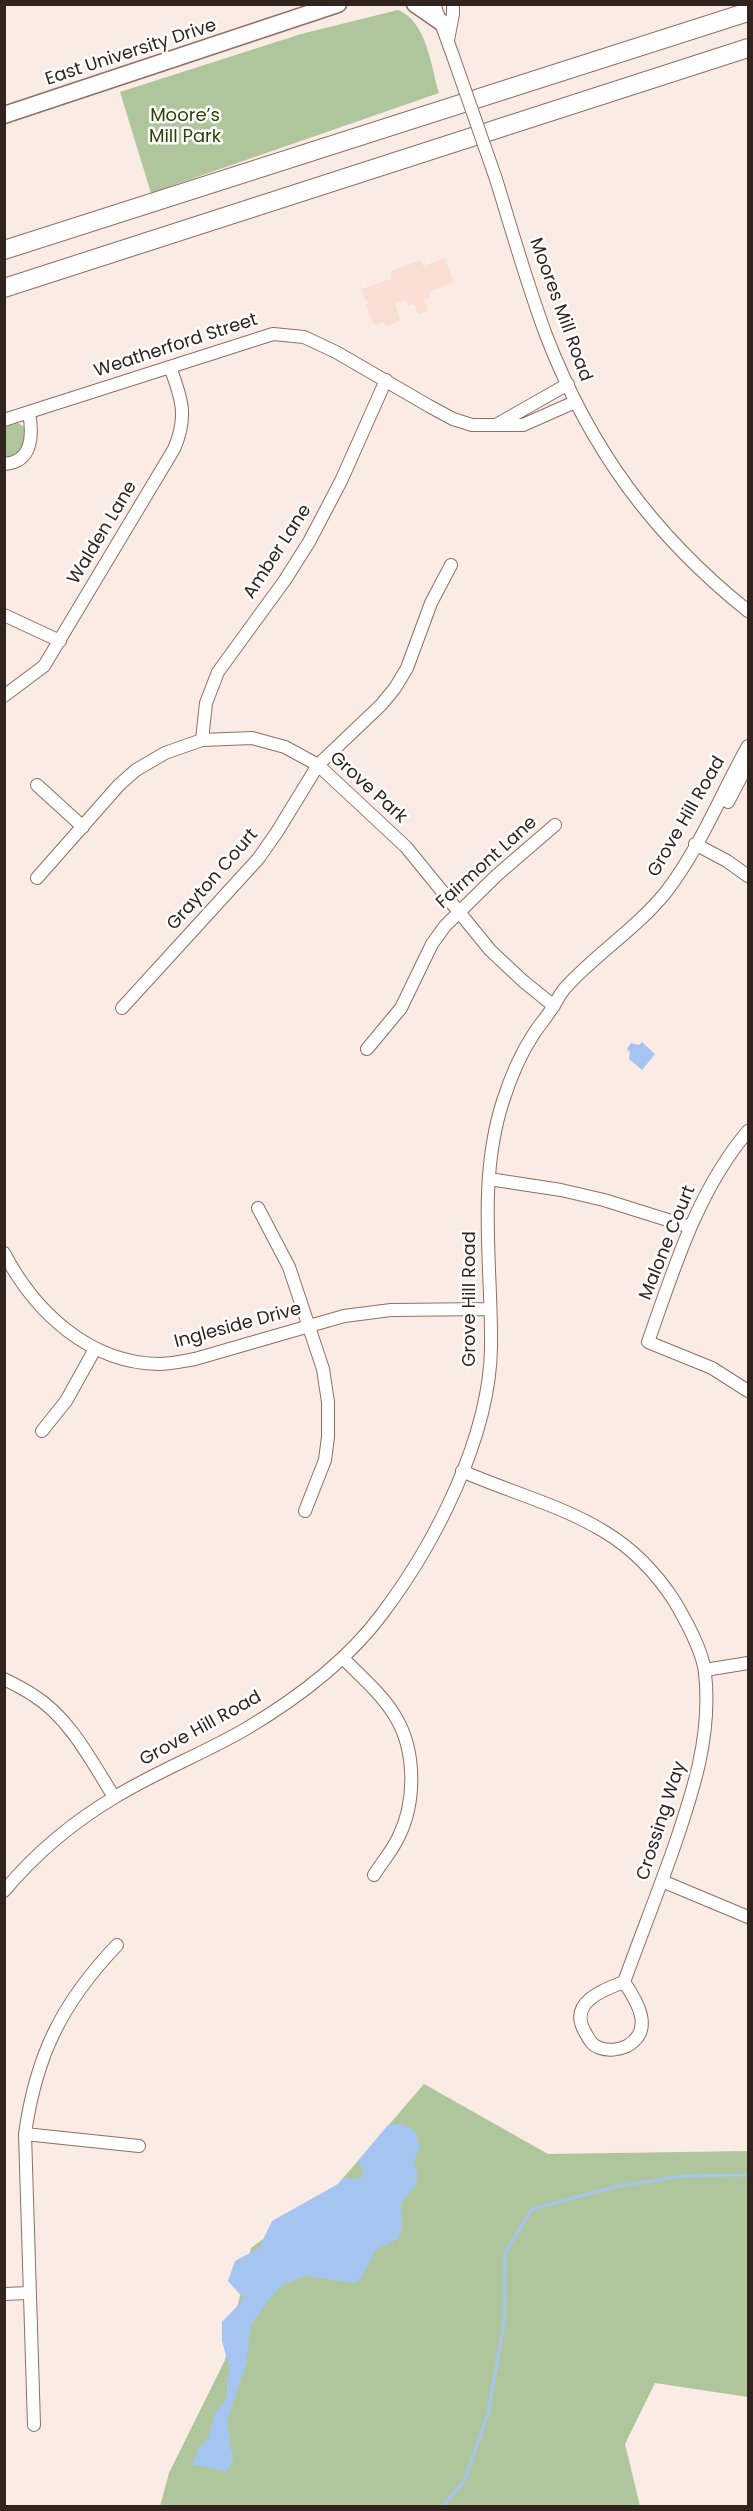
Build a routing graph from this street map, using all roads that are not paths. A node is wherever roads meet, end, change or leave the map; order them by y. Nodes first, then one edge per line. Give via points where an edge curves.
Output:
1 (338, 4) edge
2 (415, 4) edge
3 (434, 4) edge
4 (453, 4) edge
5 (748, 12) edge
6 (441, 22) junction
7 (448, 41) junction
8 (748, 48) edge
9 (4, 114) edge
10 (4, 250) edge
11 (4, 288) edge
12 (170, 367) junction
13 (386, 380) junction
14 (568, 384) junction
15 (575, 402) junction
16 (29, 412) junction
17 (4, 420) edge
18 (495, 426) junction
19 (4, 465) edge
20 (451, 565) dead end
21 (748, 611) edge
22 (4, 615) edge
23 (60, 641) junction
24 (4, 696) edge
25 (202, 740) junction
26 (748, 746) edge
27 (748, 764) edge
28 (318, 765) junction
29 (37, 784) dead end
30 (555, 825) dead end
31 (83, 827) junction
32 (698, 846) junction
33 (748, 876) edge
34 (37, 878) dead end
35 (458, 910) junction
36 (554, 1006) junction
37 (122, 1008) dead end
38 (367, 1049) dead end
39 (748, 1131) edge
40 (489, 1179) junction
41 (258, 1208) dead end
42 (690, 1227) junction
43 (4, 1253) edge
44 (490, 1309) junction
45 (309, 1326) junction
46 (95, 1349) junction
47 (748, 1391) edge
48 (42, 1431) dead end
49 (462, 1471) junction
50 (305, 1510) dead end
51 (343, 1658) junction
52 (748, 1663) edge
53 (705, 1670) junction
54 (4, 1679) edge
55 (114, 1797) junction
56 (374, 1875) dead end
57 (662, 1881) junction
58 (4, 1891) edge
59 (748, 1917) edge
60 (117, 1945) dead end
61 (624, 1983) junction
62 (25, 2134) junction
63 (139, 2146) dead end
64 (29, 2293) junction
65 (4, 2294) edge
66 (34, 2425) dead end

1 - 9 main road, East University Drive
2 - 6 main road
3 - 6 street, Moores Mill Road
4 - 7 street
5 - 10 highway
6 - 7 street, Moores Mill Road
7 - 14 street, Moores Mill Road, bridge via 541,321
8 - 11 highway
12 - 13 street, Weatherford Street via 273,334 304,337
12 - 16 street, Weatherford Street
12 - 23 street, Walden Lane via 183,405 177,442
13 - 18 street, Weatherford Street via 453,418 472,425
13 - 25 street, Amber Lane via 309,542 218,672 206,703
14 - 15 street, Moores Mill Road
14 - 18 street
15 - 18 street, Weatherford Street via 523,425
15 - 21 street, Moores Mill Road via 605,456 638,503 686,556
16 - 17 street, Weatherford Street
16 - 19 street via 30,446 23,458
20 - 28 street, Grayton Court via 395,688
22 - 23 street
23 - 24 street, Walden Lane via 44,666
25 - 28 street, Grove Park via 252,738 285,747
25 - 31 street, Grove Park via 165,753 136,770
26 - 32 street, Grove Hill Road
27 - 32 street, Grove Hill Road
28 - 35 street, Grove Park via 406,847
28 - 37 street, Grayton Court via 258,859
29 - 31 street
30 - 35 street, Fairmont Lane
31 - 34 street, Grove Park
32 - 33 street
32 - 36 street, Grove Hill Road via 658,900 563,989
35 - 36 street, Grove Park via 490,950
35 - 38 street, Fairmont Lane via 432,944 397,1013
36 - 40 street, Grove Hill Road via 532,1036 503,1102
39 - 42 street, Malone Court via 709,1189
40 - 42 street via 604,1200
40 - 44 street, Grove Hill Road
41 - 45 street via 284,1254
42 - 47 street, Malone Court via 648,1342 712,1368
43 - 46 street, Ingleside Drive via 36,1304
44 - 45 street, Ingleside Drive via 391,1310 344,1316
44 - 49 street, Grove Hill Road via 491,1351 486,1384 477,1431
45 - 46 street, Ingleside Drive via 171,1363 148,1363
45 - 50 street via 328,1402 328,1437 322,1472
46 - 48 street via 66,1401
49 - 51 street, Grove Hill Road via 408,1578 381,1616
49 - 53 street, Crossing Way via 574,1515 623,1545 664,1586 690,1629
51 - 55 street, Grove Hill Road via 243,1730
51 - 56 street via 394,1714 411,1767 409,1801 399,1836
52 - 53 street
53 - 57 street, Crossing Way via 706,1728 701,1762
54 - 55 street via 35,1695 52,1710 81,1744
55 - 58 street, Grove Hill Road via 52,1842
57 - 59 street
57 - 61 street, Crossing Way
60 - 62 street via 89,1974 52,2034 36,2077
61 - 61 street via 592,1996 581,2014 580,2025 591,2043 601,2049 622,2049 639,2036 643,2026 639,2004
62 - 63 street
62 - 64 street
64 - 65 street
64 - 66 street

